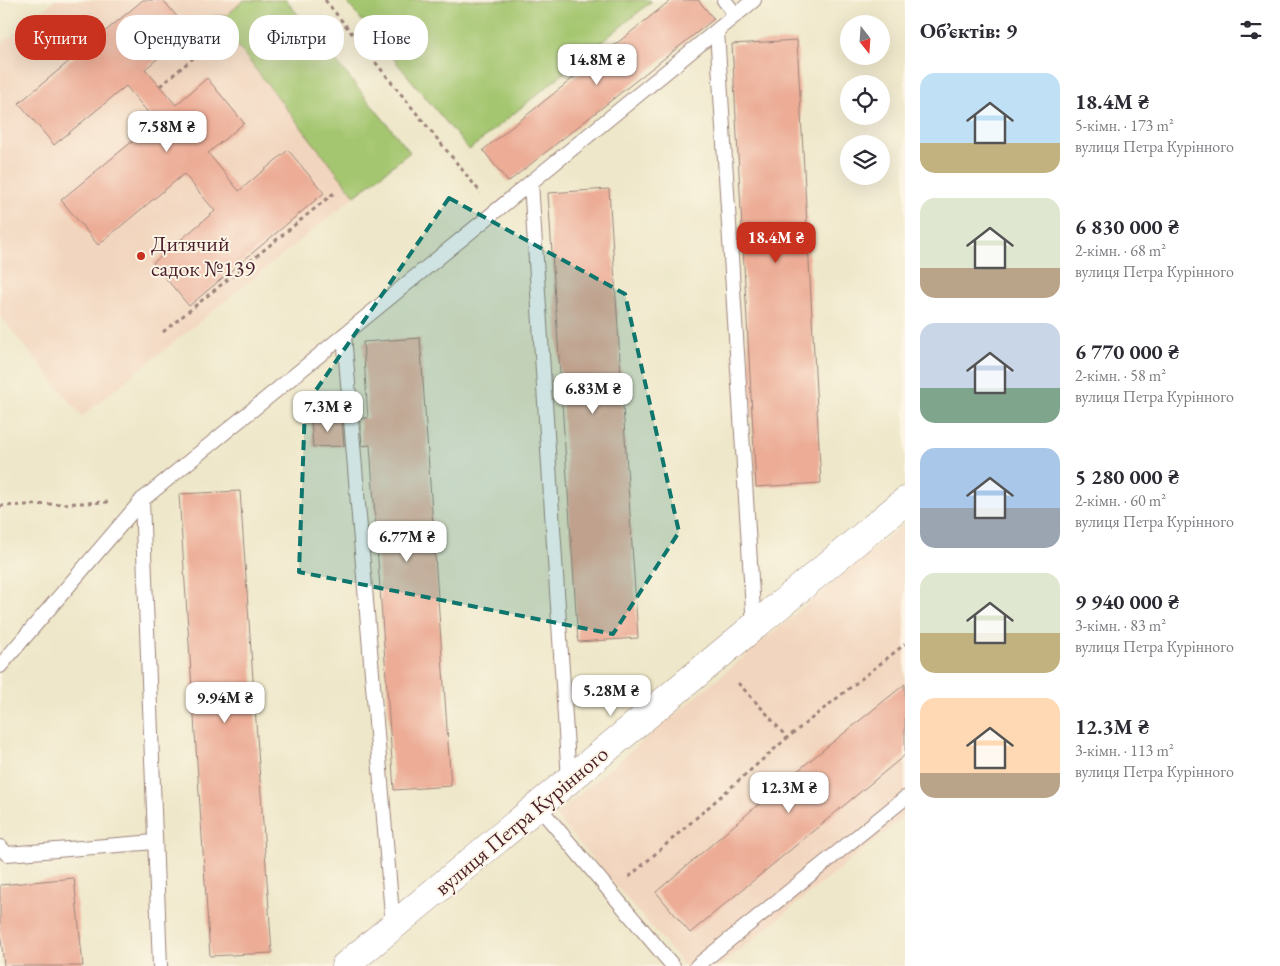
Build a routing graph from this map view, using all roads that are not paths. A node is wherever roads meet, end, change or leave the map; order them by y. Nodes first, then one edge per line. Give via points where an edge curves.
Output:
1 (724, 0) edge
2 (754, 0) edge
3 (736, 15) junction
4 (717, 31) junction
5 (531, 182) junction
6 (344, 336) junction
7 (142, 500) junction
8 (905, 501) edge
9 (754, 626) junction
10 (0, 666) edge
11 (569, 780) junction
12 (905, 798) edge
13 (538, 806) junction
14 (155, 842) junction
15 (0, 847) edge
16 (392, 927) junction
17 (160, 966) edge
18 (345, 966) edge
19 (673, 966) edge
20 (697, 966) edge

1 - 3 lane
2 - 3 lane
3 - 4 lane
4 - 5 lane
4 - 9 lane
5 - 6 lane
5 - 11 lane
6 - 7 lane
6 - 16 lane
7 - 10 lane
7 - 14 lane
8 - 9 street, вулиця Петра Курінного
9 - 11 street, вулиця Петра Курінного
11 - 13 street, вулиця Петра Курінного
12 - 20 lane
13 - 16 street, вулиця Петра Курінного
13 - 19 lane
14 - 15 lane via 7,854
14 - 17 lane
16 - 18 street, вулиця Петра Курінного

